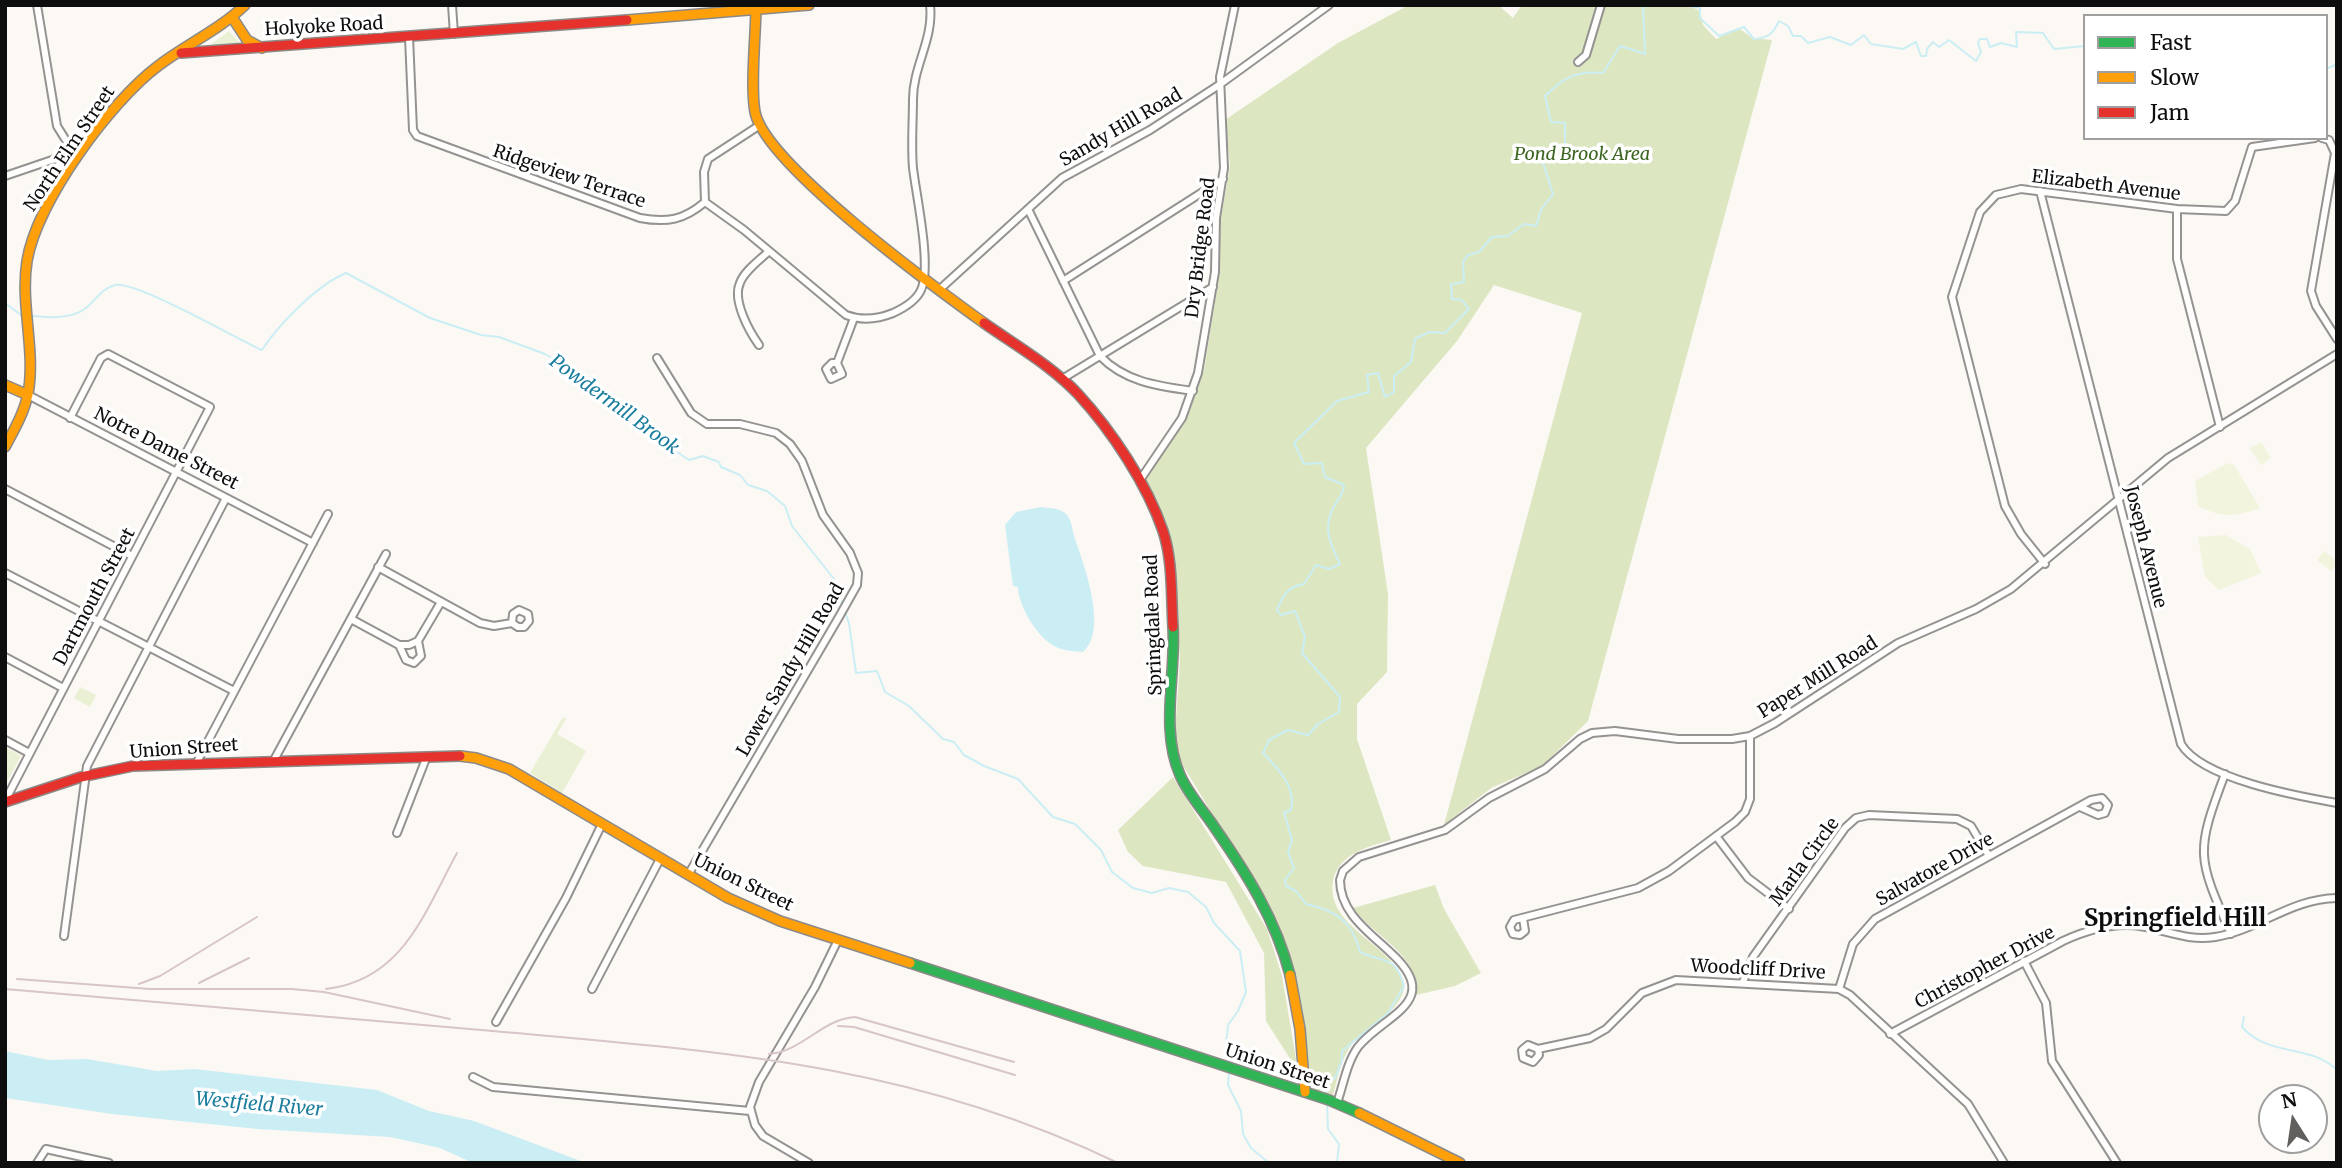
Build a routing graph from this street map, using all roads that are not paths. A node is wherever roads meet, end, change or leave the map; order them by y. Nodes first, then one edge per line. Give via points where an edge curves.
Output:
1 (37, 5) edge
2 (245, 5) edge
3 (452, 5) edge
4 (809, 5) edge
5 (930, 5) edge
6 (1235, 5) edge
7 (1329, 5) edge
8 (1601, 5) edge
9 (756, 7) edge
10 (232, 17) junction
11 (454, 34) junction
12 (408, 37) junction
13 (267, 49) junction
14 (179, 53) junction
15 (1578, 62) dead end
16 (1219, 85) junction
17 (760, 125) junction
18 (2296, 140) edge
19 (2328, 140) edge
20 (70, 149) junction
21 (78, 159) junction
22 (5, 176) edge
23 (1223, 179) junction
24 (2040, 191) junction
25 (705, 202) junction
26 (1028, 209) junction
27 (2177, 209) junction
28 (769, 251) junction
29 (925, 280) junction
30 (1063, 281) junction
31 (1213, 287) junction
32 (939, 290) junction
33 (854, 318) junction
34 (2337, 339) edge
35 (759, 345) dead end
36 (2337, 354) edge
37 (1100, 356) junction
38 (657, 358) dead end
39 (837, 363) dead end
40 (1062, 379) junction
41 (5, 385) edge
42 (1193, 391) junction
43 (28, 395) junction
44 (70, 418) junction
45 (2220, 427) junction
46 (5, 447) edge
47 (176, 472) junction
48 (1140, 480) junction
49 (5, 489) edge
50 (226, 498) junction
51 (2118, 498) junction
52 (328, 514) dead end
53 (313, 542) junction
54 (386, 554) dead end
55 (132, 556) junction
56 (2045, 564) junction
57 (378, 567) junction
58 (5, 573) edge
59 (441, 602) junction
60 (351, 619) junction
61 (98, 621) junction
62 (512, 623) dead end
63 (418, 641) junction
64 (399, 645) junction
65 (150, 648) junction
66 (5, 657) edge
67 (63, 688) junction
68 (234, 691) junction
69 (1750, 736) junction
70 (5, 740) edge
71 (29, 753) junction
72 (427, 756) junction
73 (274, 760) junction
74 (197, 762) junction
75 (2225, 774) junction
76 (84, 776) junction
77 (5, 801) edge
78 (2337, 803) edge
79 (2080, 807) dead end
80 (602, 824) junction
81 (397, 833) dead end
82 (1716, 836) junction
83 (1989, 856) junction
84 (660, 859) junction
85 (688, 875) junction
86 (2337, 898) edge
87 (1788, 909) junction
88 (1524, 918) dead end
89 (2231, 934) junction
90 (64, 936) dead end
91 (838, 940) junction
92 (2024, 961) junction
93 (1743, 982) junction
94 (592, 989) dead end
95 (1839, 989) junction
96 (496, 1022) dead end
97 (1890, 1034) junction
98 (1538, 1049) dead end
99 (473, 1077) dead end
100 (1305, 1092) junction
101 (1329, 1100) junction
102 (750, 1111) junction
103 (37, 1163) edge
104 (109, 1163) edge
105 (809, 1163) edge
106 (1460, 1163) edge
107 (2004, 1163) edge
108 (2117, 1163) edge

1 - 20 street via 57,127
2 - 10 main road, North Elm Street
3 - 11 street
4 - 9 main road, Holyoke Road
5 - 29 street via 930,32 914,79 912,161 921,207
6 - 16 street, Dry Bridge Road
7 - 16 street, Sandy Hill Road
8 - 15 street via 1586,55
9 - 11 main road, Holyoke Road
9 - 17 main road, Springdale Road via 755,99
10 - 13 main road, Holyoke Road via 247,40
10 - 14 main road, North Elm Street
11 - 12 main road, Holyoke Road
12 - 13 main road, Holyoke Road
12 - 25 street, Ridgeview Terrace via 412,130 417,136 640,218 676,220
13 - 14 main road
14 - 21 main road, North Elm Street via 127,92
16 - 23 street, Dry Bridge Road
16 - 26 street, Sandy Hill Road via 1128,144 1072,172
17 - 25 street via 708,159
17 - 29 main road, Springdale Road via 796,172
18 - 27 street, Elizabeth Avenue via 2252,148 2235,201 2226,211
19 - 34 street via 2335,153 2311,290
20 - 21 street
20 - 22 street
21 - 43 main road, North Elm Street via 38,223 27,262
23 - 30 street
23 - 31 street, Dry Bridge Road
24 - 27 street, Elizabeth Avenue
24 - 51 street, Joseph Avenue
24 - 56 street, Elizabeth Avenue via 2008,191 1984,206 1975,221 1952,301 2004,506
25 - 28 street
26 - 30 street
26 - 32 street, Sandy Hill Road
27 - 45 street via 2177,259
28 - 33 street via 839,311
28 - 35 street via 741,279 738,290 744,316
29 - 32 main road, Springdale Road
29 - 33 street via 917,297 899,310
30 - 37 street
31 - 37 street
31 - 42 street, Dry Bridge Road
32 - 40 main road, Springdale Road
33 - 39 street
36 - 45 street, Paper Mill Road
37 - 40 street
37 - 42 street via 1133,379
38 - 85 street, Lower Sandy Hill Road via 691,413 707,424 761,428 790,444 858,573 854,591
40 - 48 main road, Springdale Road via 1090,407
41 - 43 main road, Notre Dame Street
42 - 48 street, Dry Bridge Road via 1182,418
43 - 44 street, Notre Dame Street
43 - 46 main road, North Elm Street
44 - 47 street, Notre Dame Street
44 - 47 street, Dartmouth Street via 99,360 114,356 210,407
45 - 51 street, Paper Mill Road via 2168,458
47 - 50 street, Notre Dame Street
47 - 55 street, Dartmouth Street
48 - 100 main road, Springdale Road via 1168,553 1175,657 1172,755 1278,937 1293,995
49 - 55 street
50 - 53 street, Notre Dame Street
50 - 65 street
51 - 56 street, Paper Mill Road
51 - 75 street, Joseph Avenue via 2181,744 2200,765
52 - 53 street
53 - 68 street
54 - 57 street
55 - 61 street, Dartmouth Street
56 - 69 street, Paper Mill Road via 1976,609 1898,643
57 - 59 street
57 - 60 street
58 - 61 street
59 - 62 street via 487,625
59 - 63 street
60 - 64 street
60 - 73 street
61 - 65 street
61 - 67 street, Dartmouth Street
63 - 64 street
63 - 64 street via 421,656 414,663 405,660
65 - 68 street
65 - 76 street
66 - 67 street
67 - 71 street, Dartmouth Street
68 - 74 street
69 - 82 street via 1749,803 1739,819
69 - 101 street, Paper Mill Road via 1678,739 1615,731 1592,733 1545,769 1489,798 1445,830 1387,846 1351,862 1340,880 1345,904 1403,963 1412,986 1401,1013 1357,1048
70 - 71 street
71 - 77 street, Dartmouth Street
72 - 73 main road, Union Street
72 - 80 main road, Union Street via 497,763
72 - 81 street
73 - 74 main road, Union Street
74 - 76 main road, Union Street via 133,766
75 - 78 street, Joseph Avenue
75 - 89 street via 2206,825 2202,852 2207,880
76 - 77 main road, Union Street
76 - 90 street via 87,786
79 - 83 street, Salvatore Drive
80 - 84 main road, Union Street
80 - 96 street
82 - 87 street via 1748,878
82 - 88 street via 1638,888
83 - 87 street, Marla Circle via 1976,832 1962,820 1865,815 1845,828
83 - 95 street, Salvatore Drive via 1869,924 1850,950
84 - 85 main road, Union Street
84 - 94 street
85 - 91 main road, Union Street via 751,909
86 - 89 street, Christopher Drive via 2291,905
87 - 93 street, Marla Circle via 1753,957
89 - 92 street, Christopher Drive via 2201,939 2138,926 2103,927
91 - 100 main road, Union Street
91 - 102 street via 759,1082
92 - 97 street, Christopher Drive
92 - 108 street via 2046,1003 2052,1061
93 - 95 street, Woodcliff Drive
93 - 98 street, Woodcliff Drive via 1664,982 1642,993 1596,1036
95 - 97 street, Woodcliff Drive
97 - 107 street, Woodcliff Drive via 1968,1104
99 - 102 street via 493,1087
100 - 101 main road, Union Street
101 - 106 main road, Union Street
102 - 105 street via 763,1136
103 - 104 street via 46,1149

